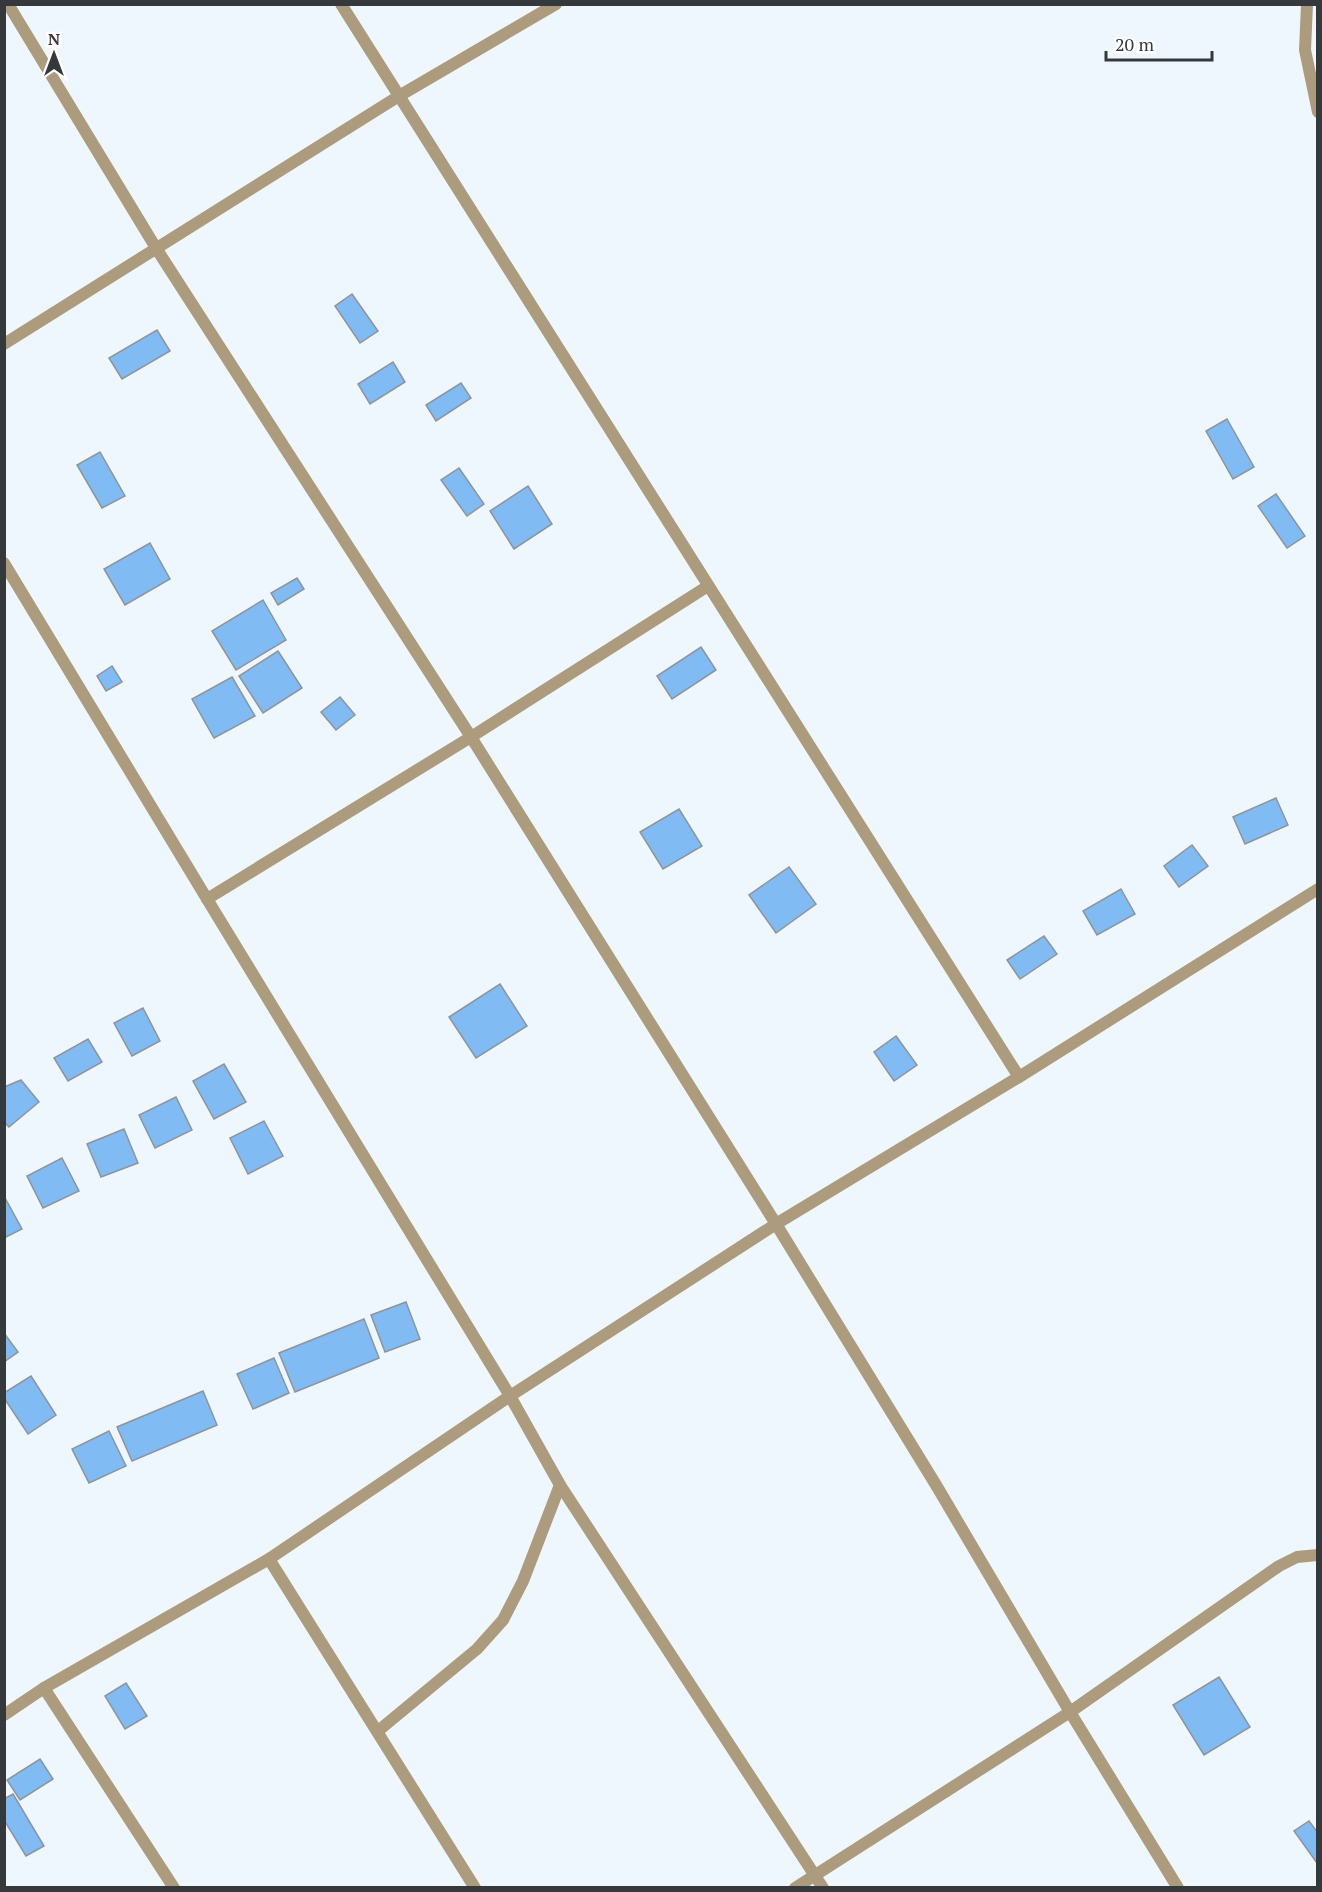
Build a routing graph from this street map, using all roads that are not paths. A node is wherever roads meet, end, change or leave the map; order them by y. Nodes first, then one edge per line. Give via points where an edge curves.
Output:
1 (8, 4) edge
2 (341, 4) edge
3 (556, 4) edge
4 (1307, 4) edge
5 (399, 96) junction
6 (1317, 112) edge
7 (156, 248) junction
8 (4, 344) edge
9 (4, 562) edge
10 (708, 586) junction
11 (471, 737) junction
12 (1317, 889) edge
13 (207, 899) junction
14 (1019, 1077) junction
15 (776, 1224) junction
16 (510, 1396) junction
17 (560, 1485) junction
18 (1317, 1555) edge
19 (269, 1559) junction
20 (45, 1688) junction
21 (1070, 1712) junction
22 (4, 1715) edge
23 (378, 1731) junction
24 (815, 1875) junction
25 (174, 1887) edge
26 (475, 1887) edge
27 (795, 1887) edge
28 (823, 1887) edge
29 (1178, 1887) edge

1 - 7 street
2 - 5 street
3 - 5 street
4 - 6 street via 1305,50
5 - 7 street
5 - 10 street
7 - 8 street
7 - 11 street
9 - 13 street
10 - 11 street
10 - 14 street
11 - 13 street
11 - 15 street
12 - 14 street
13 - 16 street
14 - 15 street
15 - 16 street
15 - 21 street
16 - 17 street
16 - 19 street
17 - 23 street via 523,1581 503,1620 477,1649
17 - 24 street
18 - 21 street via 1297,1557 1279,1566
19 - 20 street
19 - 23 street
20 - 22 street
20 - 25 street
21 - 24 street
21 - 29 street
23 - 26 street
24 - 27 street
24 - 28 street

